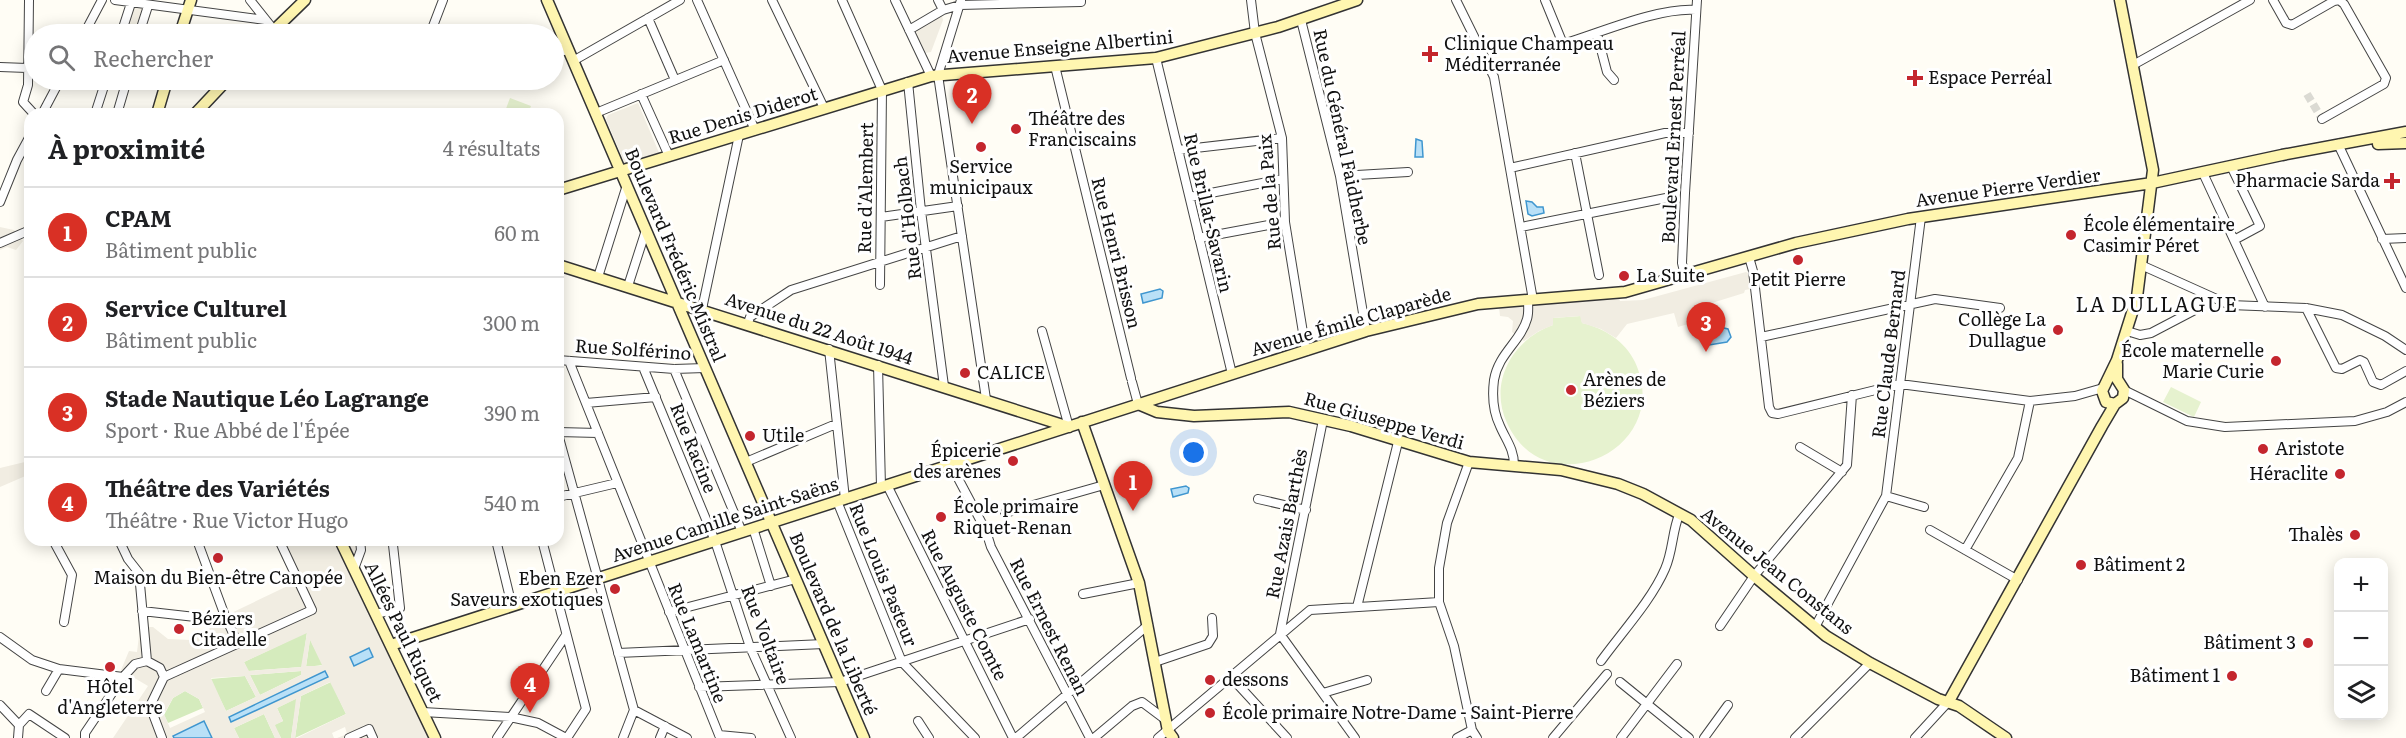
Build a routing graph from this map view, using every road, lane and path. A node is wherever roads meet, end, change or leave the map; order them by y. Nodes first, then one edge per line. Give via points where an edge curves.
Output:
1 (28, 0) edge
2 (102, 0) edge
3 (115, 0) edge
4 (250, 0) edge
5 (305, 0) edge
6 (443, 0) edge
7 (547, 0) edge
8 (680, 0) edge
9 (697, 0) edge
10 (772, 0) edge
11 (842, 0) edge
12 (895, 0) edge
13 (938, 0) edge
14 (1251, 0) edge
15 (1357, 0) edge
16 (1456, 0) edge
17 (1545, 0) edge
18 (1697, 0) edge
19 (2121, 0) edge
20 (2273, 0) edge
21 (1081, 1) edge
22 (2244, 1) edge
23 (132, 2) edge
24 (961, 2) edge
25 (189, 5) edge
26 (148, 6) junction
27 (943, 10) junction
28 (1696, 10) junction
29 (648, 18) junction
30 (265, 20) junction
31 (1301, 20) junction
32 (28, 24) edge
33 (89, 24) edge
34 (124, 24) edge
35 (143, 24) edge
36 (183, 24) edge
37 (267, 24) edge
38 (280, 24) edge
39 (434, 24) edge
40 (557, 24) edge
41 (909, 30) junction
42 (1255, 33) junction
43 (1597, 34) junction
44 (564, 40) edge
45 (568, 49) junction
46 (564, 51) edge
47 (1156, 58) junction
48 (724, 60) junction
49 (573, 62) junction
50 (2133, 65) junction
51 (0, 66) edge
52 (1055, 66) junction
53 (24, 68) edge
54 (934, 76) junction
55 (675, 80) junction
56 (1614, 80) dead end
57 (908, 82) junction
58 (27, 90) edge
59 (55, 90) edge
60 (103, 90) edge
61 (124, 90) edge
62 (164, 90) edge
63 (218, 90) edge
64 (882, 90) junction
65 (641, 94) junction
66 (28, 108) edge
67 (45, 108) edge
68 (97, 108) edge
69 (119, 108) edge
70 (160, 108) edge
71 (201, 108) edge
72 (824, 108) junction
73 (596, 113) junction
74 (2322, 119) dead end
75 (755, 130) junction
76 (2406, 132) edge
77 (1689, 133) junction
78 (739, 135) junction
79 (1282, 138) junction
80 (2406, 143) edge
81 (2338, 144) junction
82 (24, 147) edge
83 (1178, 150) junction
84 (1575, 153) junction
85 (669, 156) junction
86 (2231, 166) junction
87 (1510, 168) junction
88 (621, 171) junction
89 (1408, 172) dead end
90 (2203, 173) junction
91 (1340, 176) junction
92 (1283, 179) junction
93 (2152, 183) junction
94 (627, 185) junction
95 (564, 188) edge
96 (1190, 197) junction
97 (1666, 198) dead end
98 (0, 202) edge
99 (958, 206) junction
100 (921, 211) junction
101 (1588, 213) junction
102 (881, 217) junction
103 (1921, 217) junction
104 (1284, 222) junction
105 (1521, 227) junction
106 (646, 229) junction
107 (24, 233) edge
108 (962, 236) junction
109 (1199, 238) junction
110 (2406, 238) edge
111 (2382, 239) junction
112 (2234, 240) junction
113 (0, 243) edge
114 (926, 247) junction
115 (1749, 257) junction
116 (880, 262) junction
117 (2141, 265) junction
118 (564, 267) edge
119 (1599, 275) dead end
120 (1685, 276) junction
121 (598, 277) junction
122 (880, 285) dead end
123 (628, 286) junction
124 (2406, 288) edge
125 (2203, 293) junction
126 (1531, 300) junction
127 (677, 301) junction
128 (1910, 304) junction
129 (2265, 307) junction
130 (2000, 308) dead end
131 (2306, 308) junction
132 (702, 309) junction
133 (748, 323) junction
134 (1042, 331) dead end
135 (1366, 331) junction
136 (2127, 331) junction
137 (1761, 337) junction
138 (829, 349) junction
139 (2406, 350) edge
140 (1306, 351) junction
141 (564, 361) edge
142 (569, 362) junction
143 (878, 365) junction
144 (643, 367) junction
145 (705, 368) junction
146 (674, 369) junction
147 (2406, 372) edge
148 (1232, 374) junction
149 (1900, 384) junction
150 (944, 386) junction
151 (2115, 394) junction
152 (1852, 395) junction
153 (656, 397) junction
154 (986, 399) junction
155 (2030, 401) junction
156 (2406, 402) edge
157 (586, 403) junction
158 (1138, 404) junction
159 (1323, 420) junction
160 (1082, 422) junction
161 (836, 424) junction
162 (1070, 427) junction
163 (564, 433) edge
164 (598, 433) junction
165 (1398, 442) junction
166 (1800, 447) dead end
167 (564, 457) edge
168 (746, 462) junction
169 (1469, 462) junction
170 (951, 465) junction
171 (1514, 465) junction
172 (1842, 472) junction
173 (617, 483) junction
174 (1104, 485) junction
175 (884, 486) junction
176 (573, 494) junction
177 (564, 496) edge
178 (1886, 496) junction
179 (1258, 499) dead end
180 (841, 500) junction
181 (1924, 507) dead end
182 (1306, 510) junction
183 (1005, 513) dead end
184 (1679, 515) junction
185 (772, 522) junction
186 (753, 528) junction
187 (1930, 530) dead end
188 (742, 532) junction
189 (715, 541) junction
190 (55, 546) edge
191 (123, 546) edge
192 (199, 546) edge
193 (282, 546) edge
194 (343, 546) edge
195 (361, 546) edge
196 (393, 546) edge
197 (497, 546) edge
198 (543, 546) edge
199 (1965, 550) junction
200 (649, 562) junction
201 (354, 569) junction
202 (1754, 576) junction
203 (597, 578) junction
204 (796, 579) junction
205 (2018, 580) junction
206 (1139, 583) junction
207 (771, 586) junction
208 (554, 592) junction
209 (1083, 594) dead end
210 (733, 595) junction
211 (1440, 602) junction
212 (512, 606) junction
213 (1357, 607) junction
214 (142, 611) junction
215 (669, 612) junction
216 (376, 614) junction
217 (1212, 618) dead end
218 (1030, 619) junction
219 (213, 620) dead end
220 (64, 621) dead end
221 (1148, 625) junction
222 (1720, 626) dead end
223 (1815, 627) junction
224 (1280, 634) junction
225 (566, 635) junction
226 (0, 637) edge
227 (965, 641) junction
228 (238, 644) junction
229 (824, 644) junction
230 (390, 645) junction
231 (750, 647) junction
232 (683, 649) junction
233 (618, 652) junction
234 (1601, 660) dead end
235 (147, 661) junction
236 (902, 662) junction
237 (1155, 662) junction
238 (1870, 663) junction
239 (1677, 664) dead end
240 (59, 669) junction
241 (1606, 674) dead end
242 (1230, 676) junction
243 (123, 677) junction
244 (164, 677) junction
245 (1367, 680) dead end
246 (840, 682) junction
247 (1620, 682) dead end
248 (767, 685) junction
249 (699, 687) junction
250 (46, 691) dead end
251 (1161, 692) junction
252 (1323, 693) junction
253 (1067, 694) junction
254 (1949, 701) junction
255 (1142, 702) junction
256 (1647, 705) junction
257 (1728, 705) dead end
258 (2, 710) edge
259 (634, 710) junction
260 (423, 712) junction
261 (510, 717) junction
262 (918, 721) dead end
263 (19, 725) junction
264 (665, 726) junction
265 (1169, 729) edge
266 (1472, 730) junction
267 (718, 736) edge
268 (18, 738) edge
269 (64, 738) edge
270 (85, 738) edge
271 (162, 738) edge
272 (349, 738) edge
273 (373, 738) edge
274 (435, 738) edge
275 (497, 738) edge
276 (566, 738) edge
277 (623, 738) edge
278 (660, 738) edge
279 (687, 738) edge
280 (751, 738) edge
281 (791, 738) edge
282 (864, 738) edge
283 (929, 738) edge
284 (975, 738) edge
285 (1015, 738) edge
286 (1090, 738) edge
287 (1094, 738) edge
288 (1158, 738) edge
289 (1287, 738) edge
290 (1355, 738) edge
291 (1457, 738) edge
292 (1477, 738) edge
293 (1553, 738) edge
294 (1621, 738) edge
295 (1689, 738) edge
296 (1704, 738) edge
297 (1794, 738) edge
298 (1915, 738) edge
299 (2006, 738) edge

1 - 32 street
2 - 33 street
3 - 23 street
4 - 30 street
5 - 38 street
6 - 39 street
7 - 40 street, Boulevard Frédéric Mistral
8 - 29 street
9 - 48 street
10 - 72 street
11 - 64 street
12 - 41 street
13 - 27 street
14 - 42 street, Rue de la Paix
15 - 31 street, Avenue Enseigne Albertini
16 - 87 street via 1494,77
17 - 43 street via 1563,44
18 - 28 street, Boulevard Ernest Perréal
19 - 50 street
20 - 74 street via 2286,23 2292,25 2339,0 2386,78 2384,84
21 - 24 street
22 - 50 street
23 - 26 street
23 - 34 street
24 - 27 street
24 - 54 street
25 - 26 street
25 - 30 street
25 - 36 street
26 - 35 street
27 - 41 street
28 - 43 street via 1662,12
28 - 77 street, Boulevard Ernest Perréal
29 - 49 street
29 - 55 street
30 - 37 street
31 - 42 street, Avenue Enseigne Albertini
31 - 91 street, Rue du Général Faidherbe
41 - 54 street
42 - 47 street, Avenue Enseigne Albertini
42 - 79 street, Rue de la Paix
43 - 56 street via 1607,72
44 - 45 street, Boulevard Frédéric Mistral
45 - 46 street
45 - 49 street, Boulevard Frédéric Mistral
47 - 52 street, Avenue Enseigne Albertini
47 - 83 street, Rue Brillat-Savarin
48 - 55 street
48 - 75 street
49 - 73 street, Boulevard Frédéric Mistral
50 - 93 street via 2153,170
51 - 53 street
52 - 54 street, Avenue Enseigne Albertini
52 - 158 street, Rue Henri Brisson
54 - 57 street, Rue Denis Diderot
54 - 99 street
55 - 65 street
57 - 64 street, Rue Denis Diderot
57 - 100 street, Rue d'Holbach
58 - 66 street via 23,102
59 - 67 street
60 - 68 street
61 - 69 street
62 - 70 street
63 - 71 street
64 - 72 street, Rue Denis Diderot
64 - 102 street, Rue d'Alembert
65 - 73 street
65 - 85 street
72 - 75 street, Rue Denis Diderot
73 - 88 street, Boulevard Frédéric Mistral
75 - 78 street, Rue Denis Diderot
76 - 81 street, Avenue Pierre Verdier
77 - 84 street via 1670,133
77 - 120 street, Boulevard Ernest Perréal via 1682,263
78 - 85 street, Rue Denis Diderot
78 - 132 street
79 - 83 street
79 - 92 street, Rue de la Paix
80 - 81 street, Avenue Pierre Verdier
81 - 86 street, Avenue Pierre Verdier
81 - 111 street
82 - 98 street
83 - 96 street, Rue Brillat-Savarin
84 - 87 street
84 - 101 street
85 - 88 street, Rue Denis Diderot
86 - 90 street, Avenue Pierre Verdier
86 - 112 street via 2260,226
87 - 105 street
88 - 94 street, Boulevard Frédéric Mistral
88 - 95 street, Rue Denis Diderot
89 - 91 street
90 - 93 street, Avenue Pierre Verdier
90 - 112 street
91 - 135 street, Rue du Général Faidherbe
92 - 96 street
92 - 104 street, Rue de la Paix
93 - 103 street, Avenue Pierre Verdier
93 - 117 street
94 - 106 street, Boulevard Frédéric Mistral
94 - 121 street
96 - 109 street, Rue Brillat-Savarin
97 - 101 street
99 - 100 street
99 - 108 street
100 - 102 street
100 - 114 street, Rue d'Holbach
101 - 105 street
101 - 119 street
102 - 116 street, Rue d'Alembert
103 - 115 street, Avenue Pierre Verdier
103 - 128 street, Rue Claude Bernard
104 - 109 street
104 - 140 street, Rue de la Paix
105 - 126 street
106 - 123 street
106 - 127 street, Boulevard Frédéric Mistral
107 - 113 street
108 - 114 street
108 - 154 street
109 - 148 street, Rue Brillat-Savarin
110 - 111 street
111 - 124 street
112 - 129 street
114 - 116 street
114 - 150 street, Rue d'Holbach
115 - 120 street, Avenue Pierre Verdier
115 - 137 street
116 - 122 street, Rue d'Alembert
116 - 133 street via 791,290 750,317
117 - 125 street
117 - 136 street
118 - 121 street, Avenue du 22 Août 1944
120 - 126 street, Avenue Émile Claparède via 1625,292
121 - 123 street, Avenue du 22 Août 1944
123 - 127 street, Avenue du 22 Août 1944
125 - 129 street via 2230,305
125 - 136 street via 2193,311 2151,333
126 - 135 street, Avenue Émile Claparède via 1461,306
126 - 171 street via 1525,325 1498,366 1494,389 1495,412 1512,448
127 - 132 street, Avenue du 22 Août 1944
127 - 145 street, Boulevard Frédéric Mistral
128 - 130 street via 1935,299
128 - 137 street
128 - 149 street, Rue Claude Bernard
129 - 131 street
131 - 139 street via 2342,315
131 - 147 street via 2336,368 2360,360 2373,382 2381,385
132 - 133 street, Avenue du 22 Août 1944
133 - 138 street, Avenue du 22 Août 1944
134 - 162 street
135 - 140 street, Avenue Émile Claparède
136 - 151 street via 2117,360
137 - 152 street via 1772,413
138 - 143 street, Avenue du 22 Août 1944
138 - 161 street, Rue Louis Pasteur
140 - 148 street, Avenue Émile Claparède
141 - 142 street, Rue Solférino
142 - 144 street, Rue Solférino
142 - 157 street, Rue Lamartine
143 - 150 street, Avenue du 22 Août 1944
143 - 175 street
144 - 146 street, Rue Solférino
144 - 153 street, Rue Racine
145 - 146 street, Rue Solférino
145 - 168 street, Boulevard Frédéric Mistral
146 - 188 street
148 - 158 street, Avenue Émile Claparède
149 - 152 street
149 - 155 street
149 - 178 street, Rue Claude Bernard
150 - 154 street, Avenue du 22 Août 1944
151 - 155 street
151 - 156 street via 2187,421 2225,427 2355,421
151 - 205 street via 2102,426
152 - 172 street via 1847,465
153 - 157 street
153 - 189 street, Rue Racine
154 - 162 street, Avenue du 22 Août 1944
155 - 199 street via 2018,458
157 - 164 street, Rue Lamartine
158 - 159 street, Rue Giuseppe Verdi via 1157,412 1194,416 1289,412
158 - 160 street, Avenue Émile Claparède
159 - 165 street, Rue Giuseppe Verdi
159 - 182 street, Rue Azais Barthès
160 - 162 street, Avenue Émile Claparède
160 - 174 street
161 - 168 street
161 - 180 street, Rue Louis Pasteur
162 - 170 street, Avenue Camille Saint-Saëns
163 - 164 street
164 - 173 street, Rue Lamartine
165 - 169 street, Rue Giuseppe Verdi
165 - 213 street
166 - 172 street
167 - 176 street
168 - 185 street, Boulevard Frédéric Mistral
169 - 171 street, Rue Giuseppe Verdi
169 - 211 street via 1447,523 1439,568
170 - 175 street, Avenue Camille Saint-Saëns
170 - 218 street, Rue Ernest Renan
171 - 184 street, Avenue Jean Constans via 1561,470 1618,484
172 - 202 street
173 - 176 street
173 - 200 street, Rue Lamartine
174 - 183 street
174 - 206 street
175 - 180 street, Avenue Camille Saint-Saëns
175 - 227 street, Rue Auguste Comte
176 - 177 street
176 - 203 street
178 - 181 street
178 - 223 street, Rue Claude Bernard
179 - 182 street
180 - 185 street, Avenue Camille Saint-Saëns
180 - 236 street, Rue Louis Pasteur
182 - 224 street, Rue Azais Barthès
184 - 202 street, Avenue Jean Constans via 1691,520
184 - 234 street via 1662,576
185 - 186 street, Avenue Camille Saint-Saëns
185 - 204 street, Boulevard de la Liberté
186 - 188 street, Avenue Camille Saint-Saëns
186 - 207 street
187 - 199 street
188 - 189 street, Avenue Camille Saint-Saëns
189 - 200 street, Avenue Camille Saint-Saëns
189 - 210 street, Rue Voltaire
190 - 220 street via 72,575
191 - 214 street via 139,573
192 - 228 street
193 - 228 street via 312,610
194 - 201 street, Allées Paul Riquet
195 - 201 street
196 - 216 street via 400,608
197 - 212 street
198 - 208 street
199 - 205 street
200 - 203 street, Avenue Camille Saint-Saëns
200 - 215 street, Rue Lamartine
201 - 216 street, Allées Paul Riquet
202 - 222 street
202 - 223 street, Avenue Jean Constans
203 - 208 street, Avenue Camille Saint-Saëns
203 - 233 street
204 - 207 street
204 - 229 street, Boulevard de la Liberté
205 - 254 street
206 - 209 street
206 - 221 street
207 - 210 street
208 - 212 street, Avenue Camille Saint-Saëns
208 - 225 street
210 - 215 street
210 - 231 street, Rue Voltaire
211 - 213 street
211 - 266 street
212 - 230 street, Avenue Camille Saint-Saëns
213 - 224 street via 1310,610
214 - 219 street
214 - 235 street
215 - 232 street, Rue Lamartine
216 - 230 street, Allées Paul Riquet
217 - 237 street via 1214,636 1208,644
218 - 227 street
218 - 253 street, Rue Ernest Renan
221 - 237 street
221 - 253 street
223 - 238 street, Avenue Jean Constans
224 - 242 street
224 - 252 street
225 - 261 street
225 - 276 street via 586,709
226 - 240 street via 32,660
227 - 236 street
227 - 285 street, Rue Auguste Comte
228 - 244 street
229 - 231 street
229 - 246 street, Boulevard de la Liberté
230 - 260 street, Allées Paul Riquet
231 - 232 street
231 - 248 street, Rue Voltaire
232 - 233 street
232 - 249 street, Rue Lamartine
233 - 259 street
235 - 243 street via 135,664
235 - 244 street via 160,668
236 - 246 street
236 - 284 street, Rue Louis Pasteur
237 - 251 street
238 - 254 street, Avenue Jean Constans
238 - 297 street
239 - 256 street
240 - 243 street
240 - 250 street
241 - 293 street
242 - 265 street
242 - 289 street
243 - 270 street
244 - 271 street via 150,706
245 - 252 street
246 - 248 street
246 - 282 street, Boulevard de la Liberté
247 - 256 street
248 - 249 street
248 - 281 street, Rue Voltaire
249 - 267 street, Rue Lamartine
251 - 255 street
251 - 265 street
252 - 290 street
253 - 285 street
253 - 286 street, Rue Ernest Renan
254 - 298 street
254 - 299 street, Avenue Jean Constans
255 - 265 street
255 - 287 street
256 - 294 street
256 - 295 street
257 - 296 street
258 - 263 street
259 - 264 street
259 - 277 street
260 - 261 street
260 - 274 street, Allées Paul Riquet
261 - 275 street
261 - 276 street via 538,723
262 - 283 street
263 - 268 street
263 - 269 street via 29,714
264 - 278 street
264 - 279 street
265 - 288 street
266 - 291 street
266 - 292 street
267 - 280 street
272 - 273 street via 369,729

